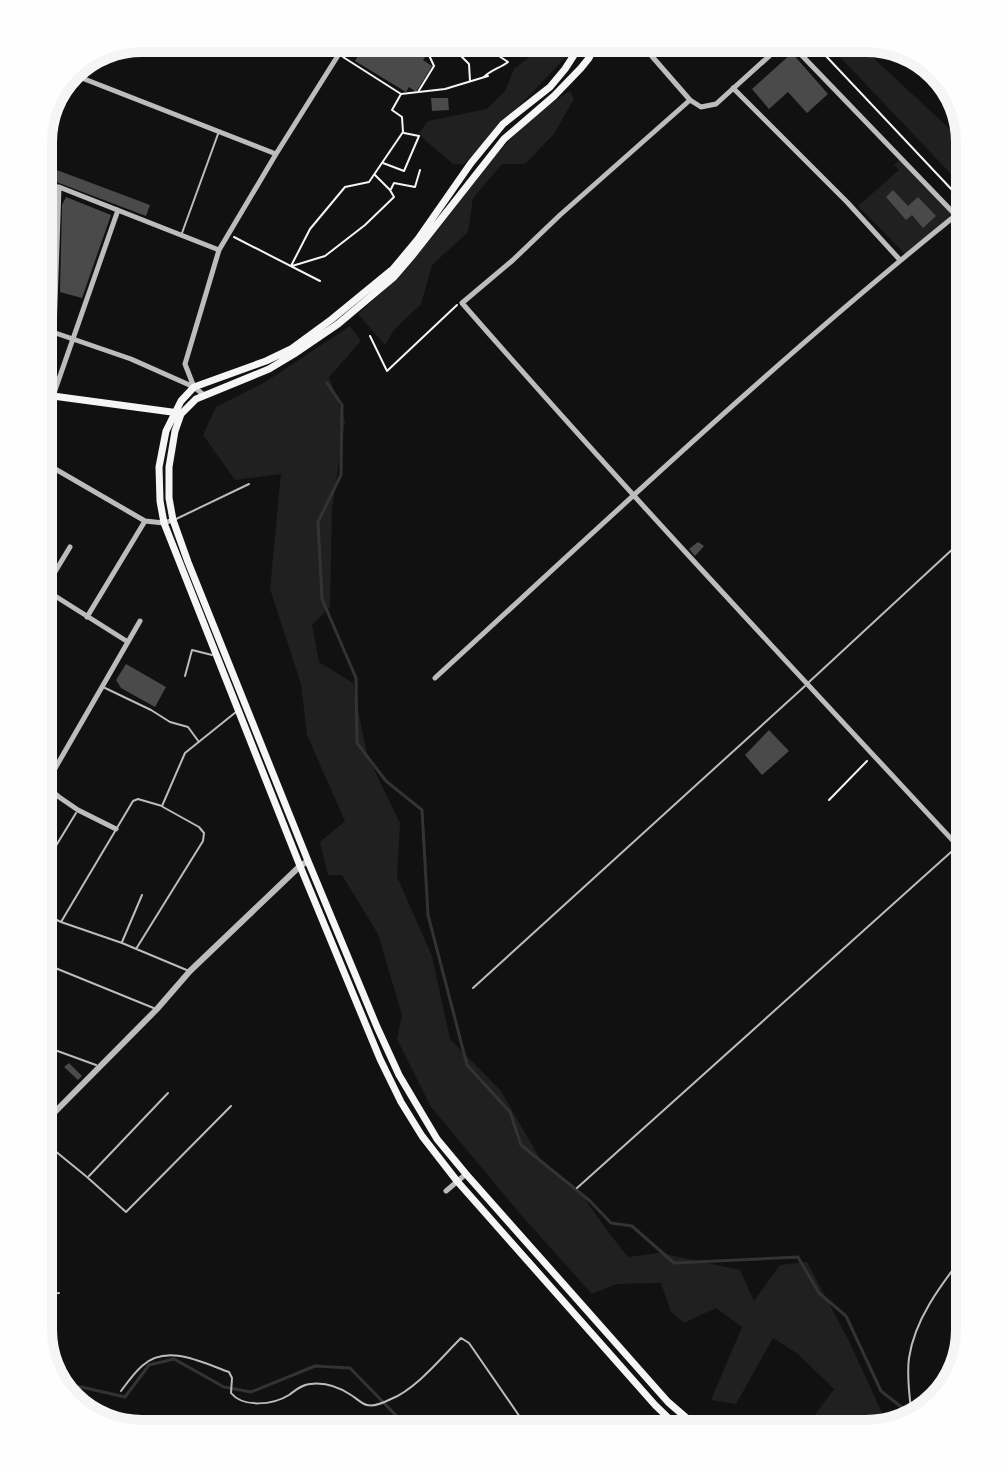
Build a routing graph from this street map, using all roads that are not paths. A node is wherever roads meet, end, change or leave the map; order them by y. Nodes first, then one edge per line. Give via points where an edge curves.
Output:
1 (340, 52) edge
2 (576, 52) edge
3 (592, 52) edge
4 (648, 52) edge
5 (774, 52) edge
6 (799, 52) edge
7 (79, 77) edge
8 (733, 88) junction
9 (690, 100) junction
10 (218, 133) junction
11 (276, 154) junction
12 (52, 187) edge
13 (59, 187) junction
14 (118, 210) junction
15 (956, 215) joint
16 (182, 234) junction
17 (219, 250) junction
18 (900, 260) junction
19 (54, 332) joint
20 (72, 340) junction
21 (194, 387) junction
22 (204, 395) junction
23 (53, 396) joint
24 (178, 413) junction
25 (52, 467) edge
26 (249, 484) dead end
27 (633, 494) junction
28 (173, 520) junction
29 (145, 521) junction
30 (164, 523) junction
31 (956, 546) edge
32 (70, 547) dead end
33 (52, 572) edge
34 (52, 595) edge
35 (87, 617) junction
36 (140, 621) dead end
37 (128, 642) junction
38 (217, 657) junction
39 (185, 676) dead end
40 (435, 678) dead end
41 (807, 684) junction
42 (103, 687) junction
43 (242, 708) junction
44 (199, 743) junction
45 (52, 775) edge
46 (52, 791) edge
47 (162, 806) junction
48 (78, 810) junction
49 (116, 829) junction
50 (956, 844) edge
51 (956, 848) edge
52 (54, 849) dead end
53 (308, 861) junction
54 (300, 866) junction
55 (142, 895) dead end
56 (52, 918) edge
57 (61, 922) junction
58 (122, 943) junction
59 (136, 949) junction
60 (52, 967) edge
61 (190, 971) junction
62 (473, 988) dead end
63 (157, 1009) junction
64 (52, 1049) edge
65 (100, 1067) junction
66 (168, 1093) dead end
67 (231, 1106) dead end
68 (52, 1115) edge
69 (52, 1148) edge
70 (466, 1174) junction
71 (87, 1177) junction
72 (457, 1181) junction
73 (577, 1188) dead end
74 (446, 1191) dead end
75 (956, 1267) edge
76 (59, 1293) dead end
77 (52, 1294) edge
78 (121, 1391) dead end
79 (911, 1409) dead end
80 (680, 1413) junction
81 (667, 1418) junction
82 (525, 1420) edge
83 (669, 1420) edge
84 (688, 1420) edge

1 - 11 street
2 - 21 main road via 550,87 503,124 393,269 291,349
3 - 22 main road via 554,96 504,139 394,277 294,354
4 - 9 street
5 - 8 street
6 - 15 street
7 - 10 street
8 - 9 street via 716,104 701,107
8 - 18 street
9 - 27 street via 462,303
10 - 11 street
10 - 16 lane
11 - 17 street
12 - 13 street
13 - 14 street
13 - 19 street
14 - 16 street
14 - 20 street
15 - 18 street
16 - 17 street
17 - 21 street via 185,364
18 - 27 street
19 - 20 street
20 - 21 street
20 - 23 street
21 - 22 street
21 - 24 main road
22 - 24 main road
23 - 24 main road
24 - 28 main road via 169,467
24 - 30 main road via 166,431 159,467
25 - 29 street
26 - 28 lane
27 - 40 street
27 - 41 street
28 - 30 street
28 - 43 main road
29 - 30 street
29 - 35 street
30 - 38 main road
31 - 41 lane
32 - 33 street
34 - 35 street
35 - 37 street
36 - 37 street
37 - 42 street
38 - 39 lane via 192,650
38 - 43 main road
41 - 50 street
41 - 62 lane
42 - 44 lane via 188,727
42 - 45 street
43 - 44 lane
43 - 53 main road
43 - 54 main road
44 - 47 lane via 185,753
46 - 48 street
47 - 49 lane via 133,801
47 - 59 lane via 199,827 203,841
48 - 49 street
48 - 52 lane
49 - 57 lane
51 - 73 lane
53 - 54 street
53 - 70 main road via 399,1075 437,1139
54 - 61 street
54 - 72 main road via 401,1102
55 - 58 lane
56 - 57 lane
57 - 58 lane
58 - 59 lane
59 - 61 lane
60 - 63 lane
61 - 63 street
63 - 65 street
64 - 65 lane
65 - 68 street
66 - 71 lane
67 - 71 lane via 126,1212
69 - 71 lane
70 - 72 street
70 - 80 main road
72 - 74 street
72 - 81 main road
75 - 79 lane via 924,1312 915,1335 908,1359
76 - 77 lane
78 - 82 lane via 142,1365 178,1355 229,1372 231,1393 252,1403 288,1396 308,1384 324,1384 366,1405 377,1404 409,1390 461,1338
80 - 81 main road
80 - 84 main road
81 - 83 main road

